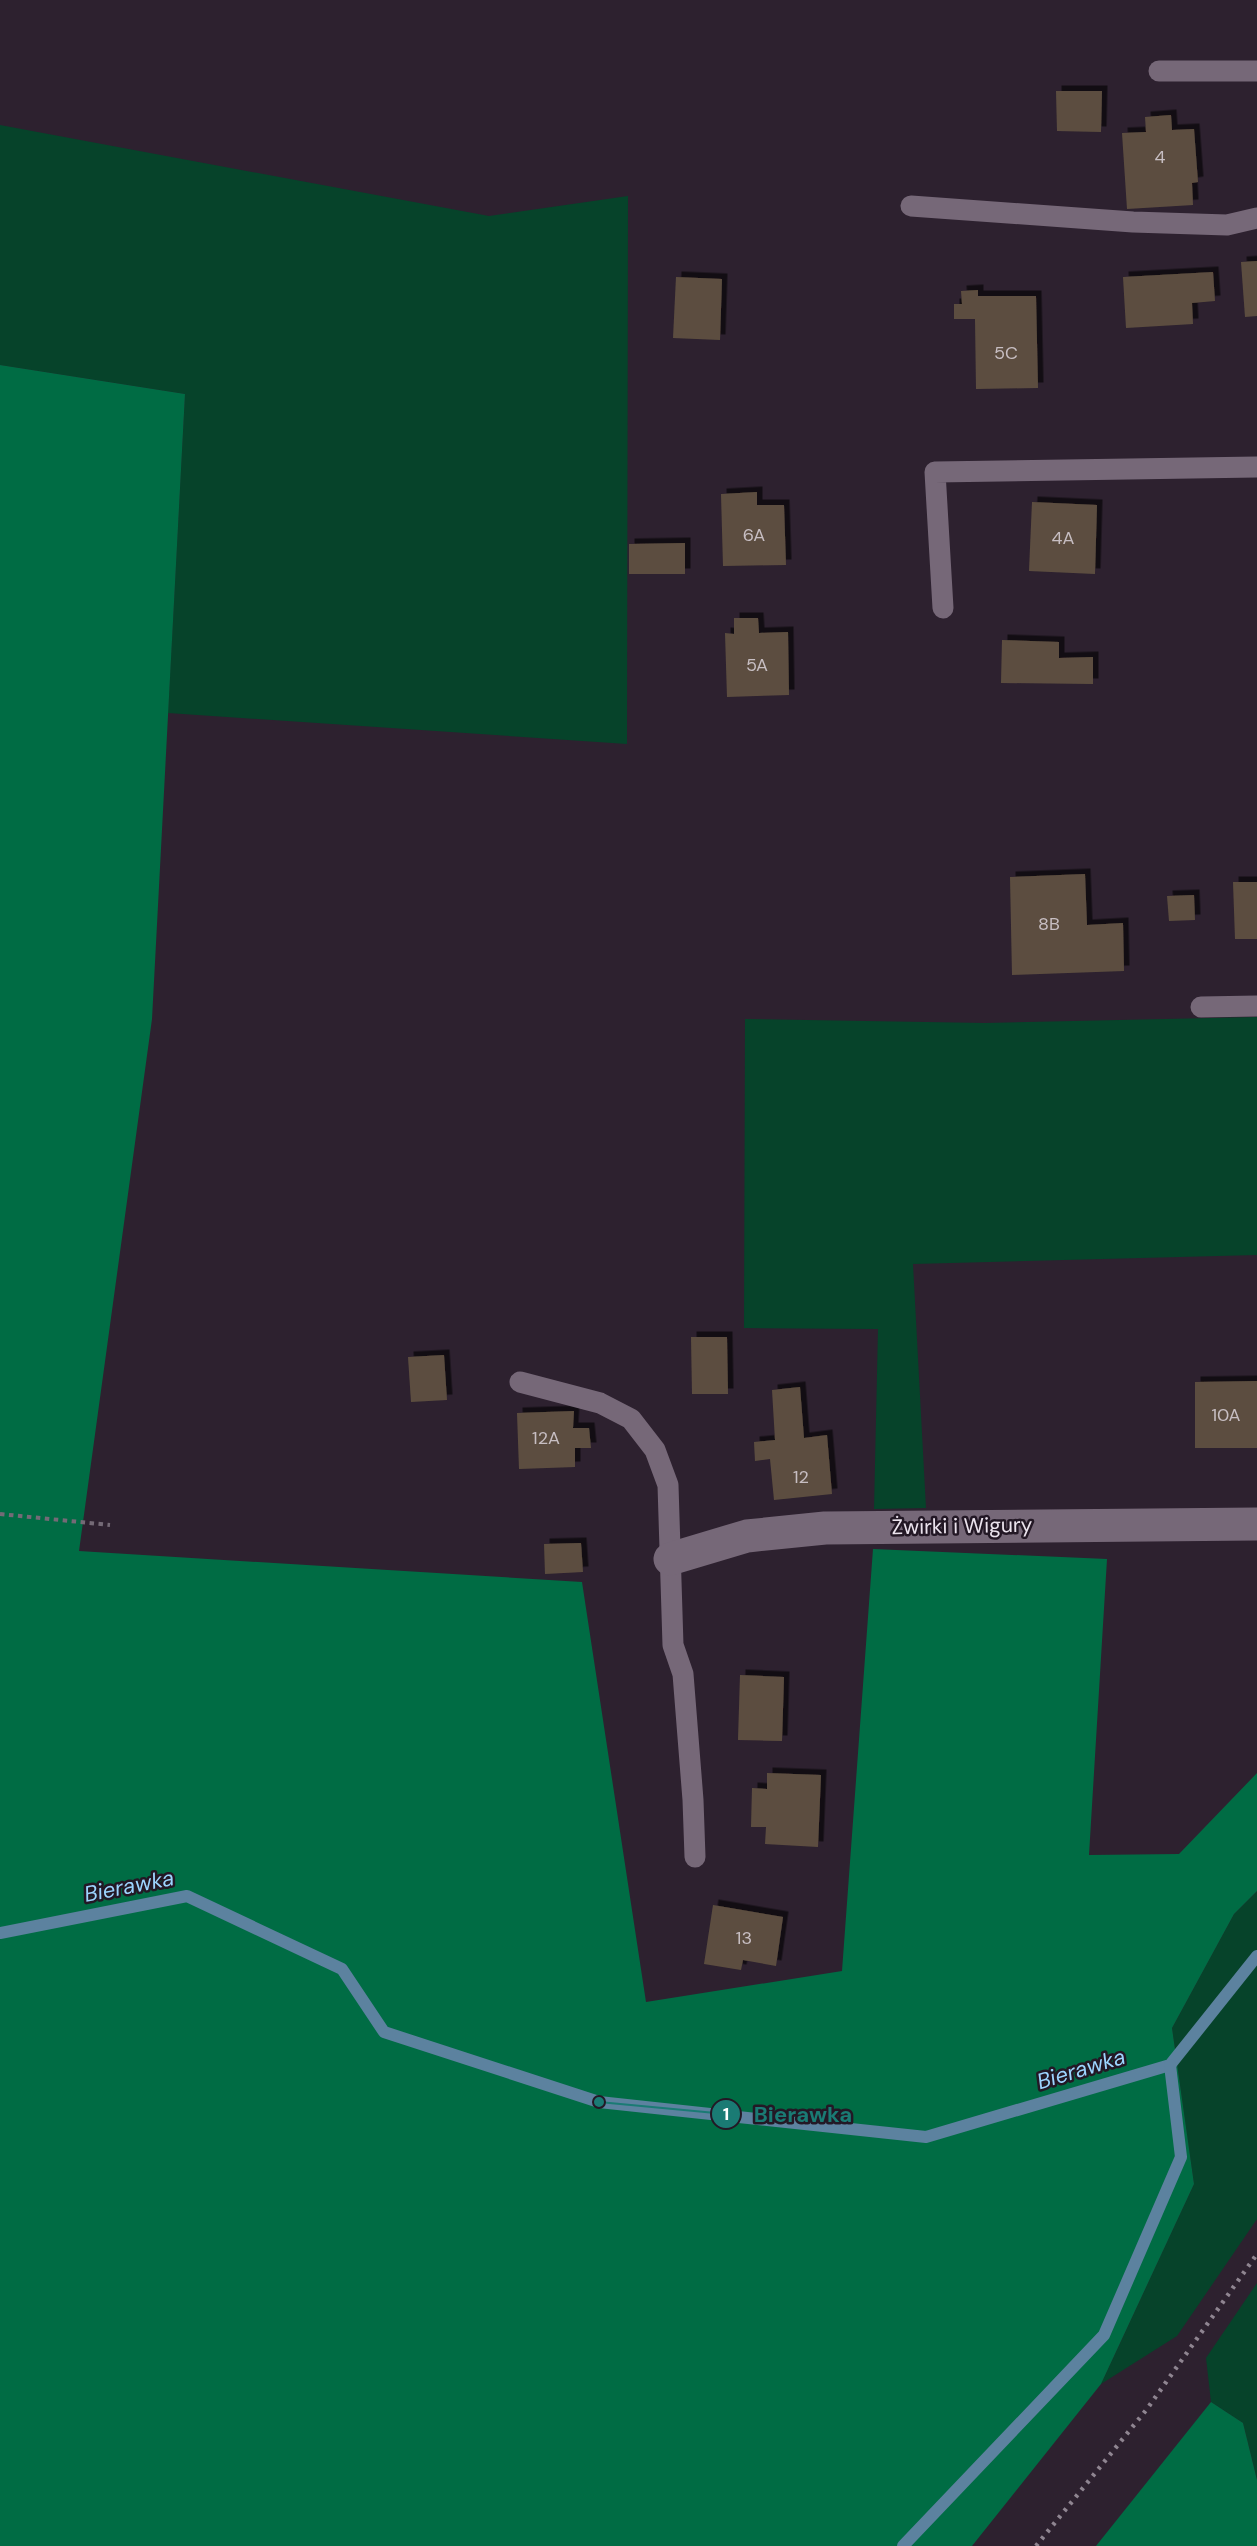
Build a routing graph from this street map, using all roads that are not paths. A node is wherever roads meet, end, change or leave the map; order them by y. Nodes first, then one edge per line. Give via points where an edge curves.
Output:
1 (1159, 71) dead end
2 (1257, 71) edge
3 (911, 206) dead end
4 (1257, 218) edge
5 (1257, 467) edge
6 (943, 608) dead end
7 (1201, 1006) dead end
8 (1257, 1006) edge
9 (520, 1382) dead end
10 (1257, 1524) edge
11 (670, 1559) junction
12 (695, 1857) dead end

1 - 2 lane
3 - 4 lane via 1133,222 1227,225
5 - 6 lane via 935,472
7 - 8 lane
9 - 11 lane via 600,1403 630,1419 655,1450 668,1485
10 - 11 street, Żwirki i Wigury via 825,1528 747,1536
11 - 12 lane via 672,1645 683,1674

